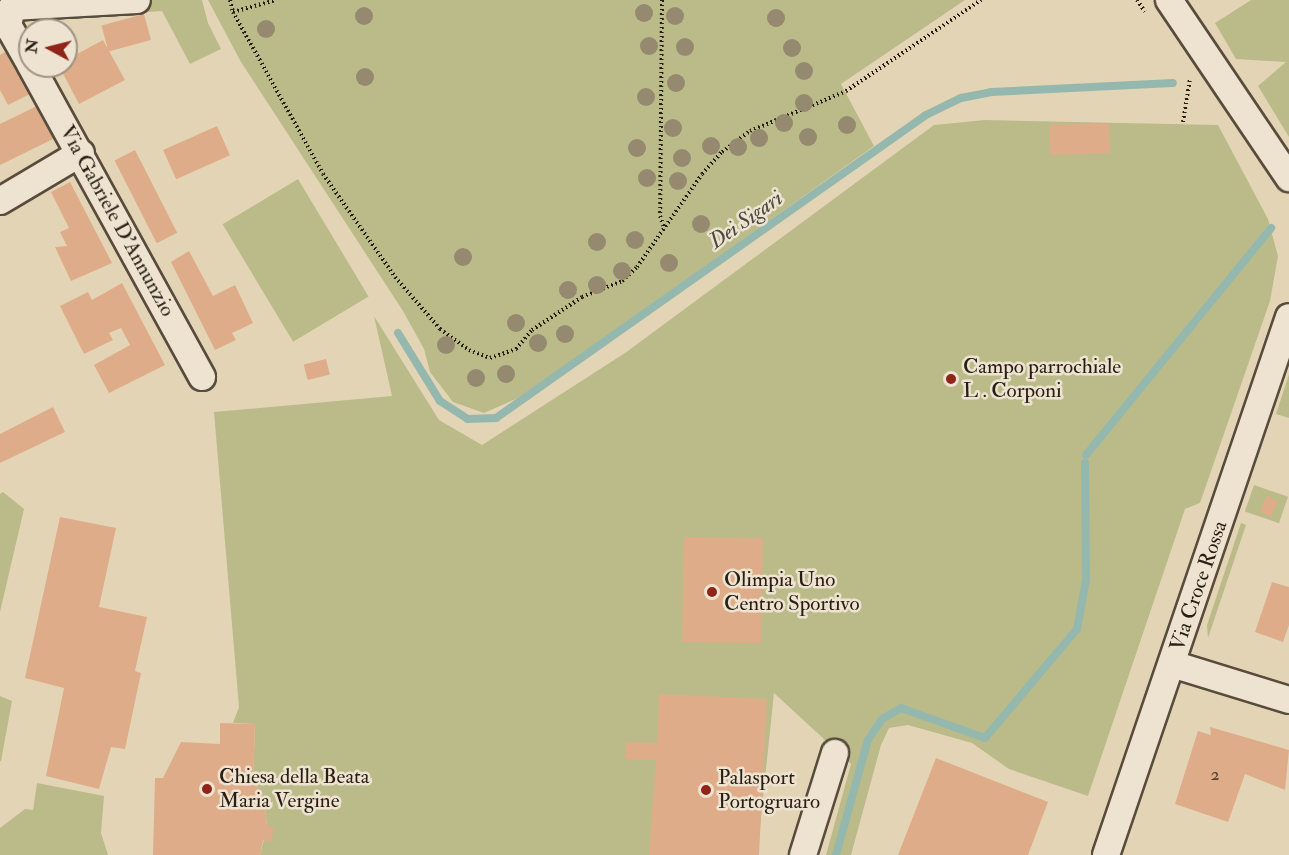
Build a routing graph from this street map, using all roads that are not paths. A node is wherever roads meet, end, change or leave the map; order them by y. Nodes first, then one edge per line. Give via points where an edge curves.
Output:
1 (137, 0) edge
2 (1169, 0) edge
3 (4, 25) edge
4 (18, 46) edge
5 (38, 78) edge
6 (81, 153) junction
7 (1289, 178) edge
8 (0, 201) edge
9 (1289, 317) edge
10 (202, 377) dead end
11 (1172, 664) junction
12 (1289, 700) edge
13 (834, 753) dead end
14 (803, 855) edge
15 (1106, 855) edge

1 - 3 street via 12,7
2 - 7 street
3 - 4 street, Via Gabriele D'Annunzio
5 - 6 street, Via Gabriele D'Annunzio
6 - 8 street
6 - 10 street, Via Gabriele D'Annunzio
9 - 11 street, Via Croce Rossa
11 - 12 street
11 - 15 street, Via Croce Rossa
13 - 14 street

